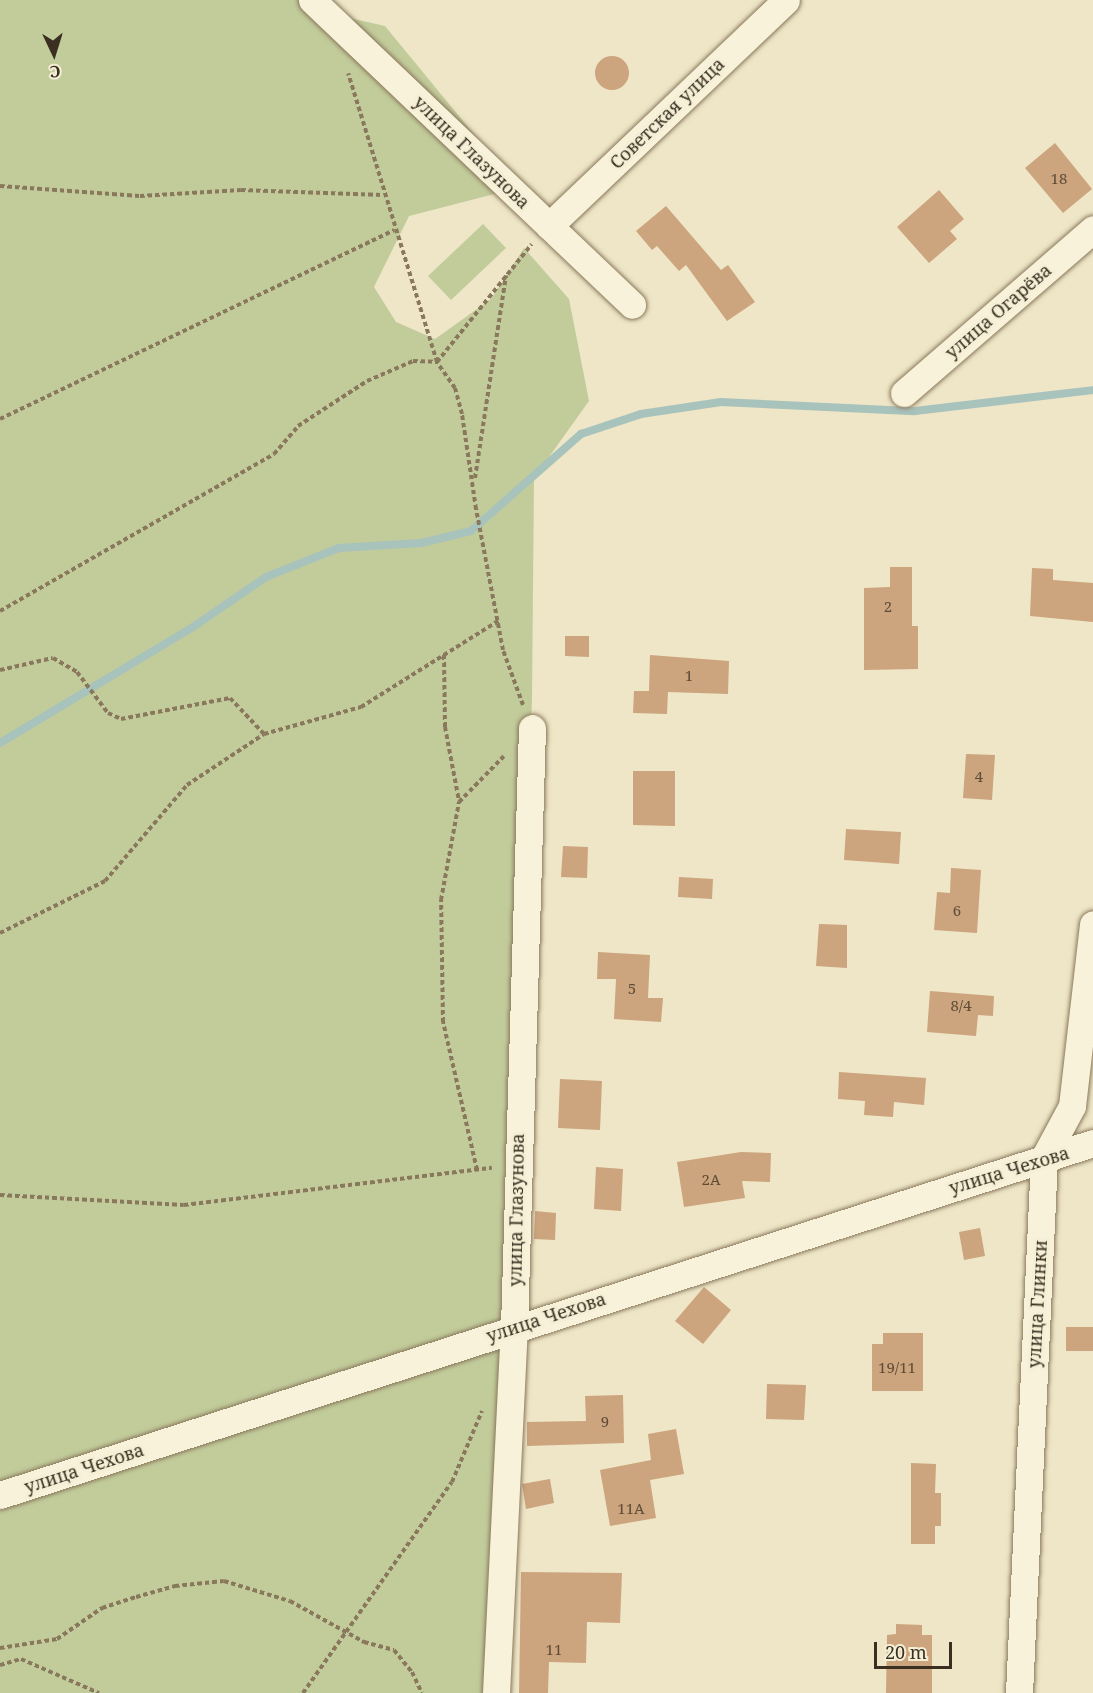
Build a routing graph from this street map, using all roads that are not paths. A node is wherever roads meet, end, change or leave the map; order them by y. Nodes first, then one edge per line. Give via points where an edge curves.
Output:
1 (312, 0) edge
2 (786, 0) edge
3 (549, 226) junction
4 (1093, 229) edge
5 (632, 305) dead end
6 (904, 393) dead end
7 (532, 728) road end
8 (1093, 924) edge
9 (1093, 1143) edge
10 (1044, 1158) junction
11 (514, 1327) junction
12 (0, 1495) edge
13 (496, 1693) edge
14 (1019, 1693) edge

1 - 3 street, улица Глазунова
2 - 3 street, Советская улица
3 - 5 street, улица Глазунова
4 - 6 street, улица Огарёва
7 - 11 street, улица Глазунова
8 - 10 street, улица Глинки via 1072,1106
9 - 10 street, улица Чехова
10 - 11 street, улица Чехова
10 - 14 street, улица Глинки
11 - 12 street, улица Чехова
11 - 13 street, улица Глазунова

